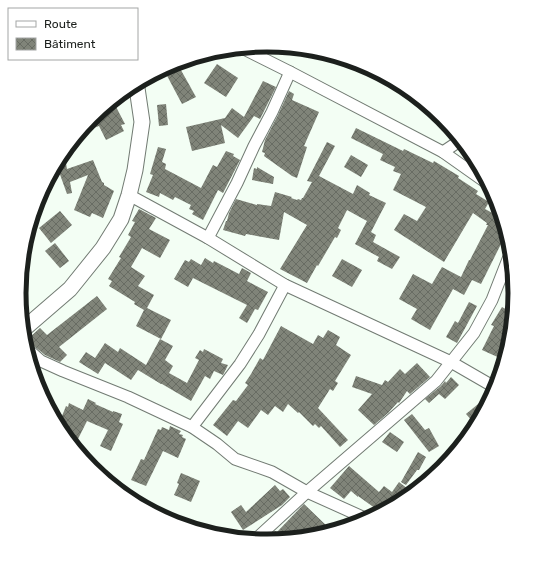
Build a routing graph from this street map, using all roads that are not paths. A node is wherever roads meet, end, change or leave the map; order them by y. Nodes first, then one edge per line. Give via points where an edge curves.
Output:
1 (252, 53) edge
2 (290, 72) junction
3 (137, 91) edge
4 (455, 144) edge
5 (443, 152) junction
6 (478, 177) edge
7 (129, 195) junction
8 (208, 238) junction
9 (506, 264) edge
10 (285, 285) junction
11 (28, 325) edge
12 (34, 354) edge
13 (451, 362) junction
14 (490, 385) edge
15 (192, 427) junction
16 (307, 492) junction
17 (360, 516) edge
18 (261, 534) edge

1 - 2 street
2 - 5 street
2 - 8 street
3 - 7 street via 142,122
4 - 5 street
5 - 6 street
7 - 8 street
7 - 11 street via 121,219 103,248 70,289
8 - 10 street
9 - 13 street via 492,300 474,333
10 - 13 street
10 - 15 street via 240,364
12 - 15 street via 41,361
13 - 14 street
13 - 16 street via 436,381
15 - 16 street via 235,459 272,472
16 - 17 street
16 - 18 street

